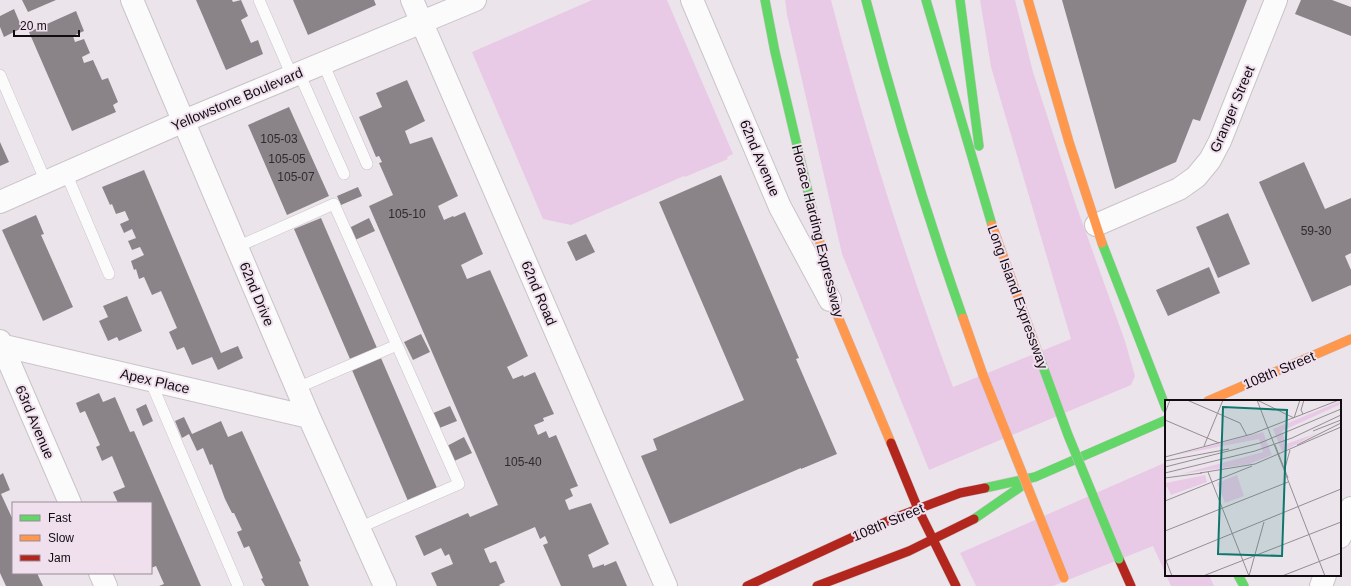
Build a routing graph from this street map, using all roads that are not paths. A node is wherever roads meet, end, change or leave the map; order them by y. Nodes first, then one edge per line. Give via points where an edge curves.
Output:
1 (132, 0) edge
2 (259, 0) edge
3 (412, 0) edge
4 (475, 0) edge
5 (692, 0) edge
6 (765, 0) edge
7 (866, 0) edge
8 (926, 0) edge
9 (960, 0) edge
10 (1028, 0) edge
11 (1276, 0) edge
12 (422, 22) junction
13 (323, 63) junction
14 (0, 75) edge
15 (296, 75) junction
16 (184, 121) junction
17 (367, 164) dead end
18 (344, 174) dead end
19 (56, 177) junction
20 (0, 202) edge
21 (988, 213) junction
22 (1096, 225) junction
23 (237, 247) junction
24 (109, 274) dead end
25 (836, 312) junction
26 (1351, 339) edge
27 (1, 344) edge
28 (397, 345) junction
29 (150, 380) junction
30 (297, 388) junction
31 (1210, 400) edge
32 (1165, 405) edge
33 (309, 417) junction
34 (1165, 420) edge
35 (1035, 477) junction
36 (70, 502) edge
37 (1351, 508) edge
38 (918, 509) junction
39 (359, 528) junction
40 (1341, 534) edge
41 (932, 540) junction
42 (100, 574) edge
43 (1239, 576) edge
44 (1325, 576) edge
45 (1066, 582) edge
46 (106, 586) edge
47 (238, 586) edge
48 (385, 586) edge
49 (666, 586) edge
50 (747, 586) edge
51 (817, 586) edge
52 (956, 586) edge
53 (1131, 586) edge
54 (1244, 586) edge
55 (1321, 586) edge

1 - 16 street, 62nd Drive
2 - 15 lane
3 - 12 street, 62nd Road
4 - 12 street, Yellowstone Boulevard
5 - 25 street, 62nd Avenue via 780,207
6 - 25 main road, Horace Harding Expressway
7 - 45 main road, bridge via 888,81 958,308
8 - 21 main road, Long Island Expressway
9 - 21 main road
10 - 22 main road via 1066,136
11 - 22 street, Granger Street via 1210,160 1196,177 1179,189
12 - 13 street, Yellowstone Boulevard
12 - 49 street, 62nd Road
13 - 15 street, Yellowstone Boulevard
13 - 17 lane
14 - 19 lane
15 - 16 street, Yellowstone Boulevard
15 - 18 lane
16 - 19 street, Yellowstone Boulevard
16 - 23 street, 62nd Drive
19 - 20 street, Yellowstone Boulevard
19 - 24 lane
21 - 53 main road, Long Island Expressway, bridge via 1074,449
22 - 32 main road
23 - 28 lane via 334,204
23 - 30 street, 62nd Drive
25 - 38 main road, Horace Harding Expressway
26 - 31 main road, 108th Street
27 - 29 street, Apex Place
27 - 36 street, 63rd Avenue
28 - 30 lane
28 - 39 lane via 459,484
29 - 33 street, Apex Place
29 - 47 lane
30 - 33 street, 62nd Drive
33 - 39 street, 62nd Drive
34 - 35 main road, 108th Street
35 - 38 main road, 108th Street via 960,494
35 - 41 main road, 108th Street via 970,522
37 - 40 street
38 - 41 main road, Horace Harding Expressway
38 - 50 main road, 108th Street
39 - 48 street, 62nd Drive
41 - 51 main road, 108th Street
41 - 52 main road, Horace Harding Expressway
42 - 46 street
43 - 54 main road
44 - 55 street

